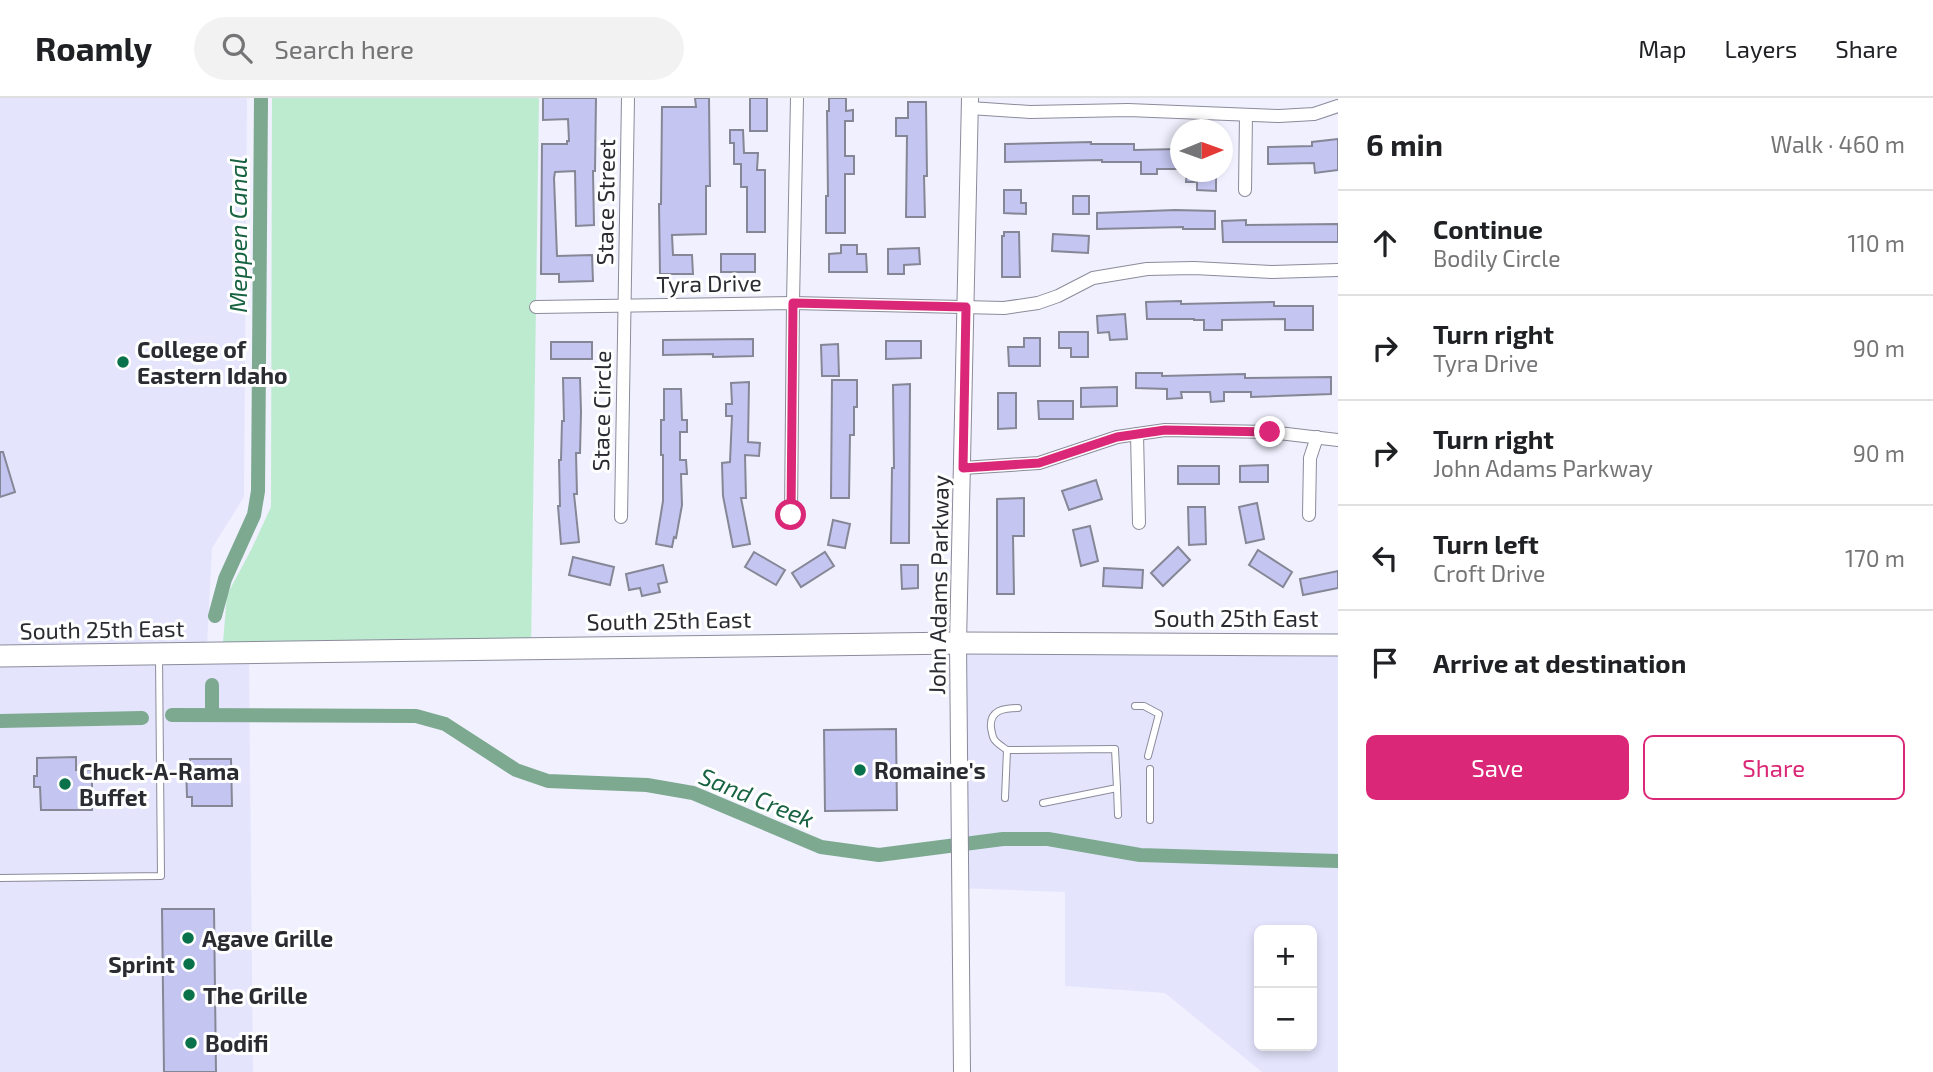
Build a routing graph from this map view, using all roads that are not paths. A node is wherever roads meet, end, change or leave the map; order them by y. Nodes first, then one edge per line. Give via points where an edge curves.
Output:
1 (628, 98) edge
2 (797, 98) edge
3 (970, 103) edge
4 (1128, 104) edge
5 (1338, 106) edge
6 (1246, 115) junction
7 (1245, 191) dead end
8 (1338, 270) edge
9 (793, 303) junction
10 (624, 306) junction
11 (536, 307) dead end
12 (966, 307) junction
13 (1137, 434) junction
14 (1317, 437) junction
15 (1338, 440) edge
16 (963, 468) junction
17 (791, 515) dead end
18 (1309, 515) dead end
19 (621, 517) dead end
20 (1139, 523) dead end
21 (958, 643) junction
22 (1338, 645) edge
23 (159, 654) junction
24 (0, 656) edge
25 (1135, 706) dead end
26 (1018, 708) dead end
27 (1007, 750) junction
28 (1149, 756) dead end
29 (1150, 769) dead end
30 (1117, 788) junction
31 (1005, 798) dead end
32 (1043, 803) dead end
33 (1118, 815) dead end
34 (1150, 820) dead end
35 (0, 878) edge
36 (961, 1072) edge

1 - 10 street, Stace Street
2 - 9 street
3 - 4 street via 1030,112
3 - 12 street, John Adams Parkway
4 - 6 street
5 - 6 street via 1314,114
6 - 7 street
8 - 12 street, Tyra Drive via 1147,269 1094,278 1021,307
9 - 10 street, Tyra Drive
9 - 12 street, Tyra Drive
9 - 17 street
10 - 11 street, Tyra Drive
10 - 19 street, Stace Circle
12 - 16 street, John Adams Parkway
13 - 14 street via 1165,430
13 - 16 street via 1039,463
13 - 20 street
14 - 15 street
14 - 18 street via 1310,458
16 - 21 street, John Adams Parkway
21 - 22 main road, South 25th East
21 - 23 main road, South 25th East
21 - 36 street, John Adams Parkway
23 - 24 main road, South 25th East
23 - 35 lane via 161,876
25 - 28 lane via 1159,714
26 - 27 lane via 998,711 992,718 994,740
27 - 30 lane via 1115,749
27 - 31 lane
29 - 34 lane
30 - 32 lane
30 - 33 lane

